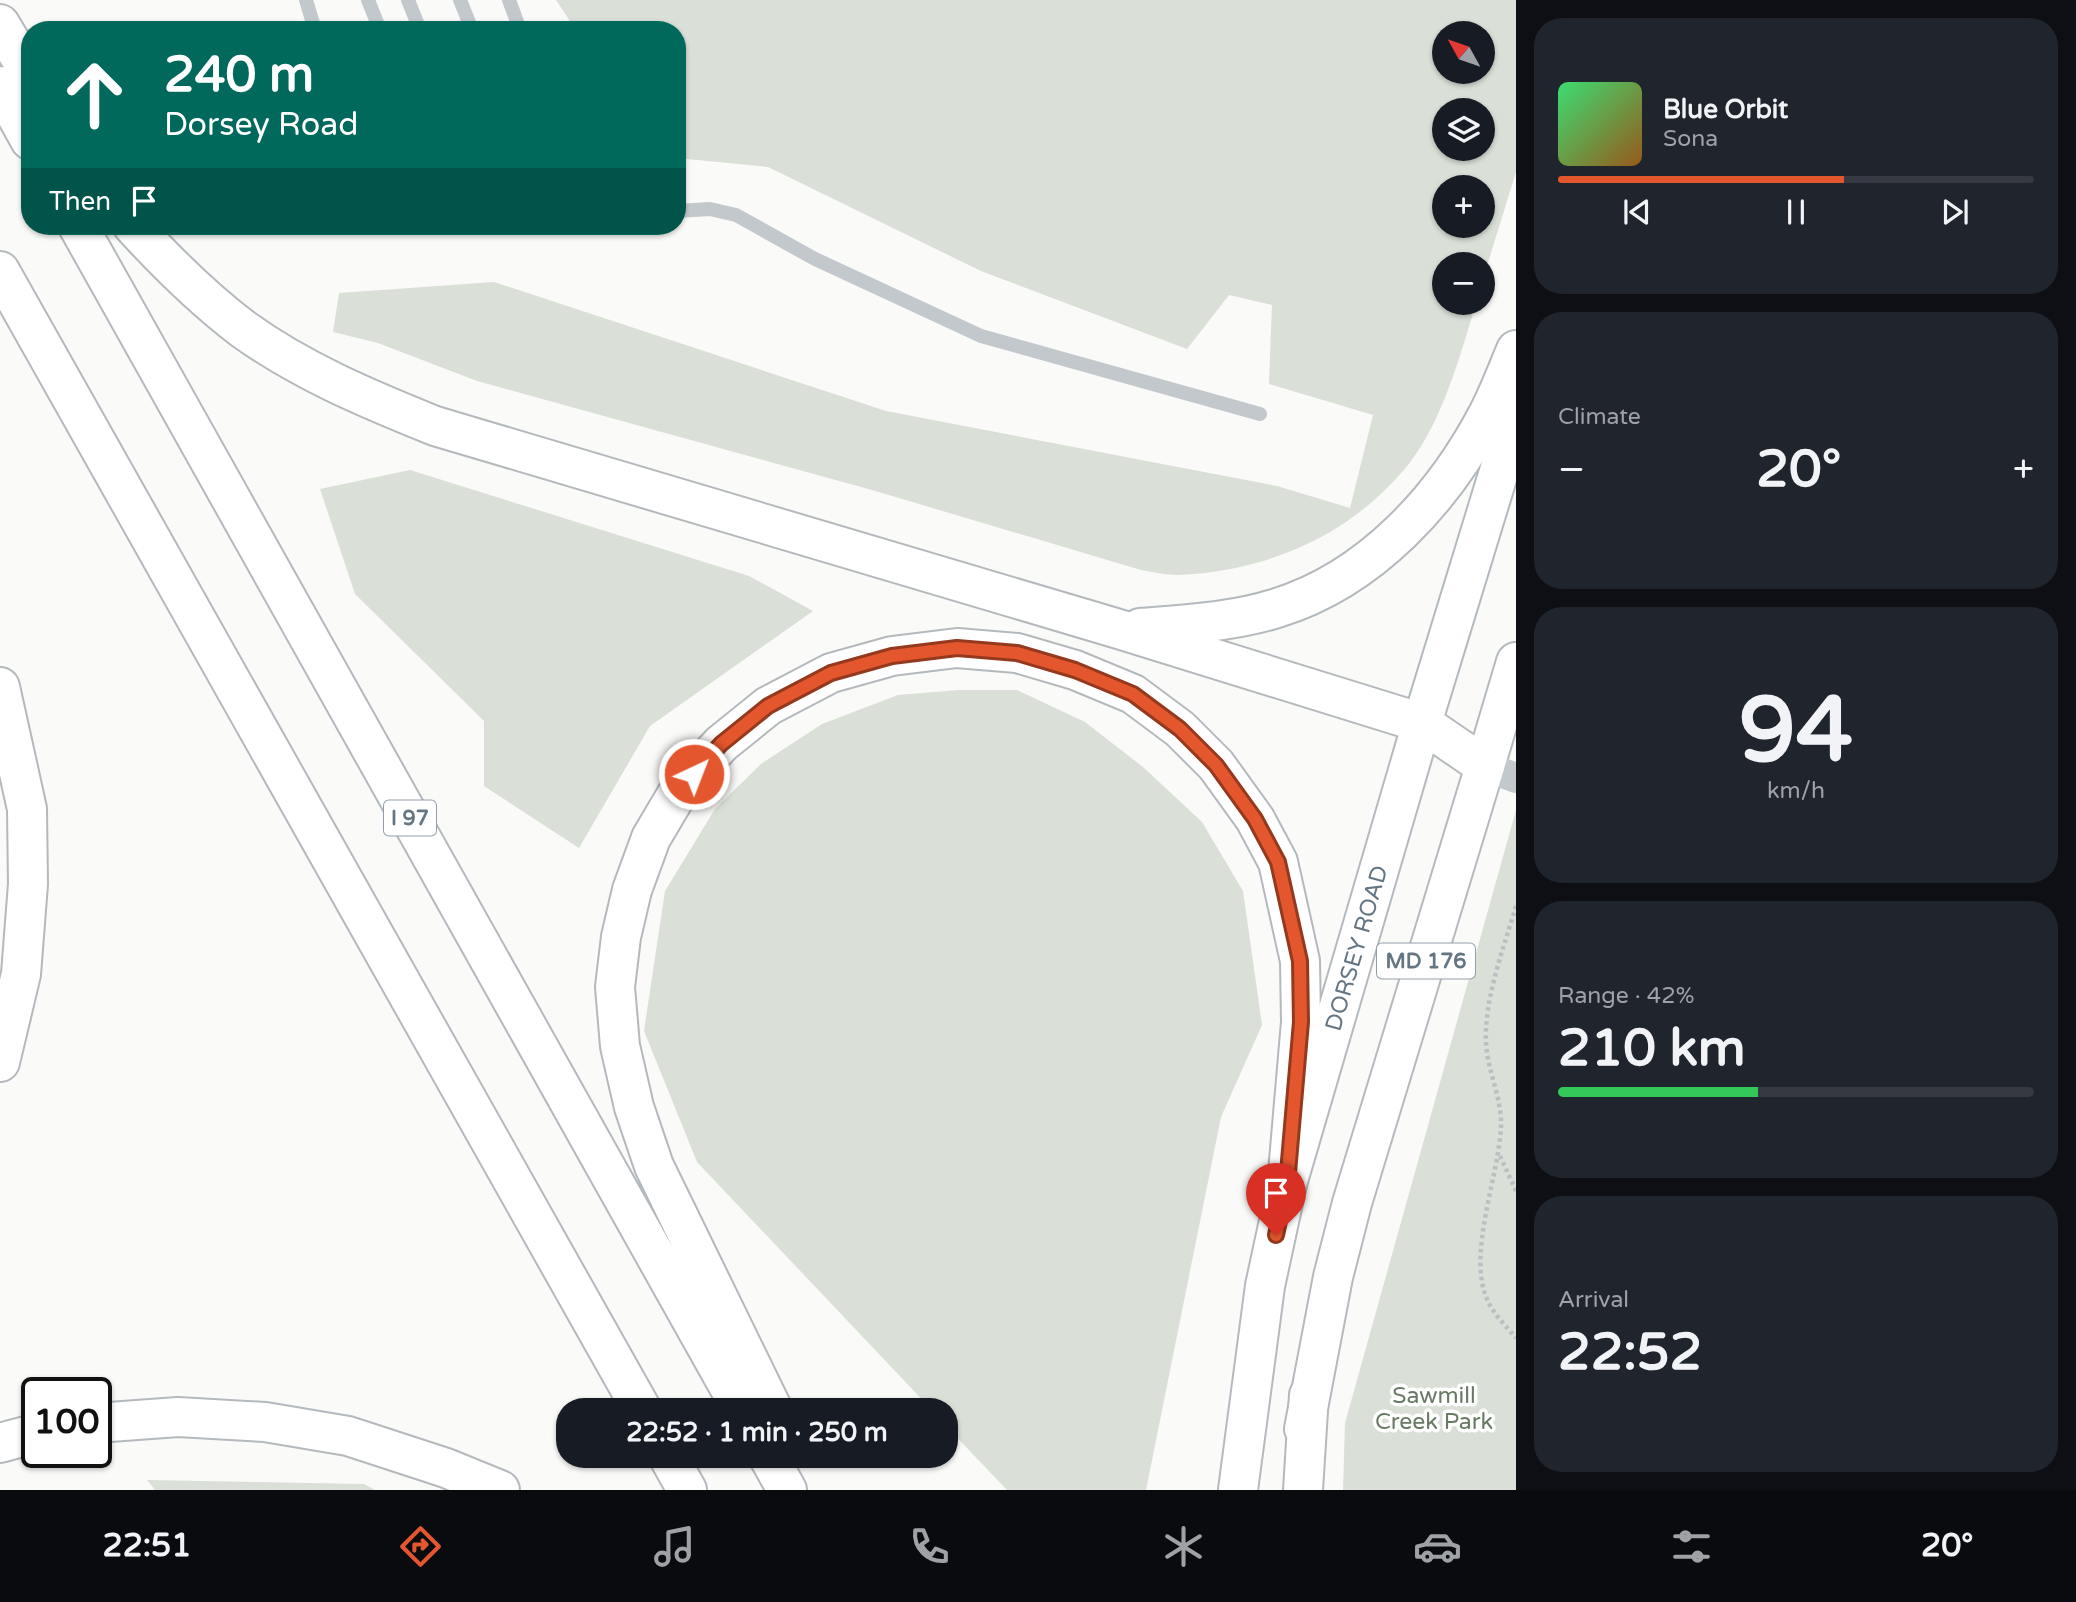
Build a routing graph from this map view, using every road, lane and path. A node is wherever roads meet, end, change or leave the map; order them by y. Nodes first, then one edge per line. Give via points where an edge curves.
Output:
1 (306, 0) edge
2 (368, 0) edge
3 (408, 0) edge
4 (460, 0) edge
5 (509, 0) edge
6 (312, 21) edge
7 (376, 21) edge
8 (416, 21) edge
9 (468, 21) edge
10 (517, 21) edge
11 (0, 24) edge
12 (21, 59) edge
13 (0, 86) edge
14 (21, 123) edge
15 (686, 210) edge
16 (83, 235) edge
17 (142, 235) edge
18 (0, 271) edge
19 (1516, 350) edge
20 (1261, 414) dead end
21 (1516, 416) edge
22 (1122, 630) junction
23 (1516, 662) edge
24 (0, 687) edge
25 (1422, 723) junction
26 (1500, 772) edge
27 (1516, 906) edge
28 (0, 1062) edge
29 (1499, 1156) junction
30 (1287, 1184) junction
31 (1516, 1191) edge
32 (1516, 1338) edge
33 (1309, 1395) junction
34 (635, 1398) edge
35 (735, 1398) edge
36 (767, 1398) edge
37 (112, 1422) edge
38 (21, 1437) edge
39 (0, 1443) edge
40 (675, 1468) edge
41 (775, 1468) edge
42 (801, 1468) edge
43 (500, 1490) edge
44 (687, 1490) edge
45 (787, 1490) edge
46 (812, 1490) edge
47 (1238, 1490) edge
48 (1294, 1490) edge
49 (1303, 1490) edge

1 - 6 lane
2 - 7 lane
3 - 8 lane
4 - 9 lane
5 - 10 lane
11 - 12 main road
13 - 14 main road
15 - 20 lane via 710,209 736,215 815,259 981,336
16 - 35 main road, I 97
17 - 22 main road via 244,330 303,367 435,426
18 - 34 main road
19 - 22 main road via 1488,414 1436,494 1403,531 1366,562 1328,586 1278,608 1223,621
21 - 25 main road, DORSEY ROAD / MD 176
22 - 25 main road
23 - 26 main road, MD 176
24 - 28 main road via 27,809 20,974
25 - 26 main road
25 - 30 main road, DORSEY ROAD / MD 176
26 - 33 main road, MD 176 via 1352,1203
27 - 29 path via 1496,975 1486,1042 1501,1121
29 - 31 path
29 - 32 path via 1481,1241 1481,1271 1486,1298
30 - 36 main road via 1301,1022 1300,961 1278,862 1255,819 1216,765 1180,729 1133,694 1017,653 957,648 892,656 831,673 768,706 721,744 680,789 651,838 632,890 615,987 620,1046 654,1166
30 - 47 main road, DORSEY ROAD / MD 176 via 1265,1286
33 - 48 main road, MD 176
33 - 49 main road
37 - 43 main road via 178,1417 277,1424 348,1436
38 - 39 main road
40 - 44 main road
41 - 45 main road
42 - 46 main road

